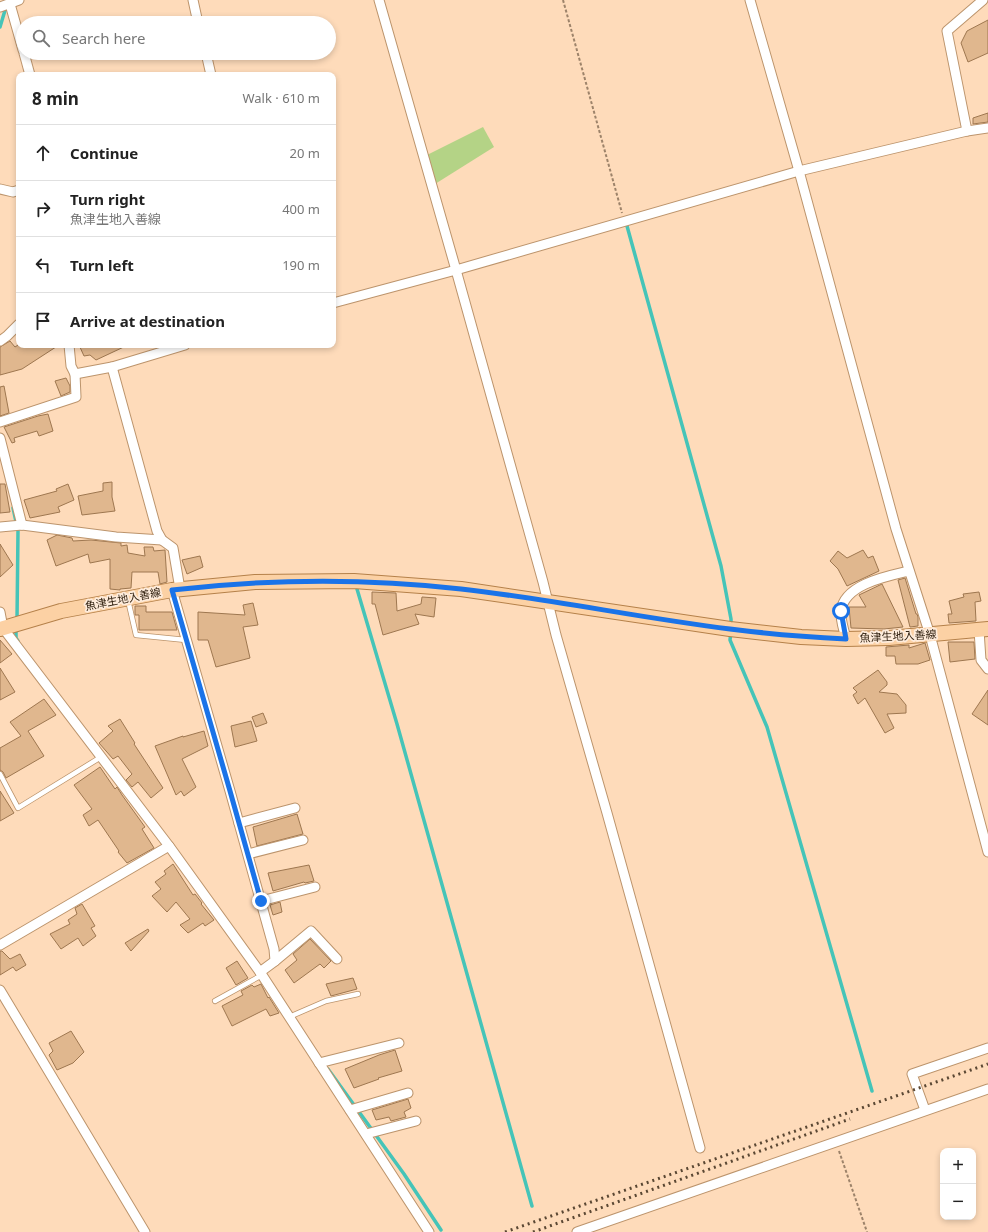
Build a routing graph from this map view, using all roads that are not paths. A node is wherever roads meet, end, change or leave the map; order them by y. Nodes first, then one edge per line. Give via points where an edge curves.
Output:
1 (19, 0) edge
2 (193, 0) edge
3 (379, 0) edge
4 (750, 0) edge
5 (983, 0) edge
6 (10, 4) junction
7 (0, 7) edge
8 (196, 16) edge
9 (16, 25) edge
10 (26, 60) edge
11 (208, 60) edge
12 (29, 72) edge
13 (210, 72) edge
14 (988, 128) edge
15 (967, 131) junction
16 (799, 171) junction
17 (0, 189) edge
18 (16, 191) edge
19 (456, 270) junction
20 (336, 302) edge
21 (16, 327) edge
22 (0, 341) edge
23 (69, 348) edge
24 (151, 348) edge
25 (175, 348) edge
26 (153, 355) junction
27 (112, 366) junction
28 (75, 374) junction
29 (0, 422) edge
30 (0, 438) edge
31 (22, 524) junction
32 (0, 527) edge
33 (162, 540) junction
34 (909, 571) junction
35 (176, 589) junction
36 (128, 598) junction
37 (547, 601) junction
38 (0, 612) edge
39 (2, 628) edge
40 (984, 630) edge
41 (930, 635) junction
42 (846, 639) junction
43 (186, 640) junction
44 (988, 669) edge
45 (101, 757) junction
46 (0, 774) edge
47 (295, 808) dead end
48 (239, 823) junction
49 (303, 840) dead end
50 (169, 846) junction
51 (988, 852) edge
52 (248, 854) junction
53 (315, 887) dead end
54 (261, 901) junction
55 (0, 945) edge
56 (337, 959) dead end
57 (274, 961) junction
58 (261, 973) junction
59 (0, 990) edge
60 (358, 994) dead end
61 (215, 1001) dead end
62 (289, 1017) junction
63 (399, 1043) dead end
64 (988, 1048) edge
65 (319, 1063) junction
66 (988, 1089) edge
67 (408, 1093) dead end
68 (350, 1110) junction
69 (925, 1110) junction
70 (416, 1121) dead end
71 (366, 1134) junction
72 (700, 1148) dead end
73 (145, 1232) edge
74 (428, 1232) edge
75 (577, 1232) edge

1 - 6 street
2 - 8 street
3 - 19 street
4 - 16 street
5 - 15 street via 947,31
6 - 7 street
6 - 9 street
10 - 12 street
11 - 13 street
14 - 15 street
15 - 16 street
16 - 19 street
16 - 34 street
17 - 18 street
19 - 20 street
19 - 37 street
21 - 22 street
23 - 28 street via 71,366
24 - 26 street
25 - 26 street
26 - 27 street
27 - 28 street
27 - 33 street via 155,524
28 - 29 street via 76,396
30 - 31 street
31 - 32 street
31 - 33 street via 116,537
33 - 35 street via 173,548
34 - 41 street
34 - 42 street via 880,578 856,589 846,598 841,611
35 - 36 main road, 魚津生地入善線
35 - 37 main road, 魚津生地入善線 via 255,582 354,581 461,589
35 - 43 street
36 - 39 main road, 魚津生地入善線
36 - 43 lane via 136,635
37 - 42 main road, 魚津生地入善線 via 730,629
37 - 72 street
38 - 39 street
39 - 45 street
40 - 41 main road, 魚津生地入善線
40 - 44 street via 981,660
41 - 42 main road, 魚津生地入善線
41 - 51 street
43 - 48 street
45 - 46 lane via 18,808
45 - 50 street
47 - 48 street
48 - 52 street
49 - 52 street
50 - 55 street
50 - 58 street
52 - 54 street
53 - 54 street
54 - 57 street via 274,949
56 - 57 street via 311,931
57 - 58 street
58 - 61 lane
58 - 62 street
59 - 73 street
60 - 62 lane via 326,1001
62 - 65 street
63 - 65 street
64 - 69 street via 912,1074
65 - 68 street
66 - 69 street
67 - 68 street
68 - 71 street
69 - 75 street
70 - 71 street
71 - 74 street

